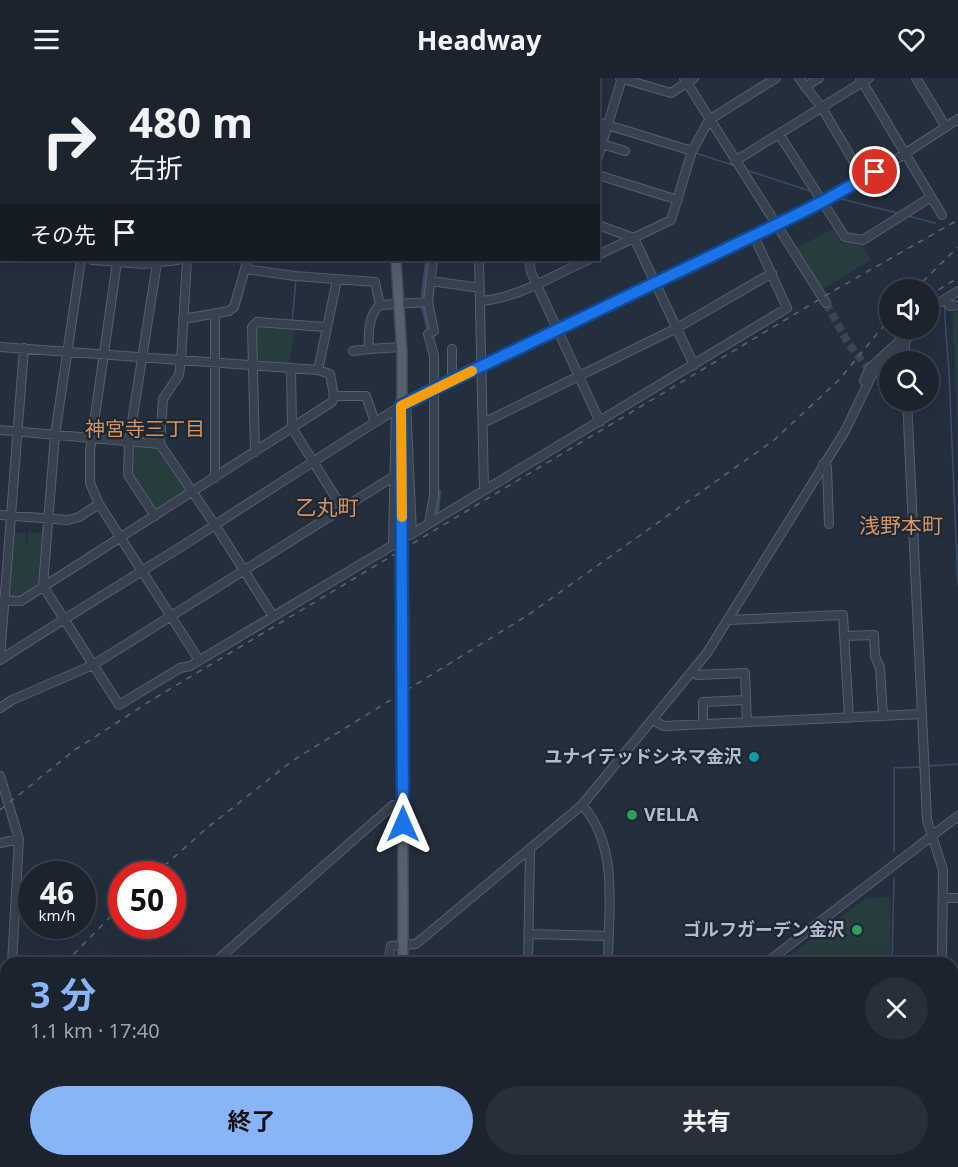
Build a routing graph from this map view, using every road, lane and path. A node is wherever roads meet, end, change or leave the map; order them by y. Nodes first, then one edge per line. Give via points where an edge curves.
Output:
1 (621, 78) edge
2 (776, 78) edge
3 (799, 78) edge
4 (819, 78) edge
5 (916, 78) edge
6 (864, 79) edge
7 (688, 80) edge
8 (805, 87) junction
9 (822, 108) junction
10 (958, 119) edge
11 (709, 120) junction
12 (600, 123) edge
13 (608, 125) junction
14 (946, 127) junction
15 (779, 134) junction
16 (602, 144) junction
17 (600, 150) edge
18 (692, 151) junction
19 (625, 152) dead end
20 (905, 154) junction
21 (735, 161) junction
22 (600, 176) edge
23 (864, 179) junction
24 (931, 197) junction
25 (678, 200) junction
26 (822, 202) junction
27 (942, 215) dead end
28 (776, 225) junction
29 (600, 226) edge
30 (754, 236) junction
31 (634, 238) junction
32 (600, 254) edge
33 (81, 261) edge
34 (104, 261) edge
35 (171, 261) edge
36 (187, 261) edge
37 (247, 261) edge
38 (396, 261) edge
39 (433, 261) edge
40 (480, 261) edge
41 (529, 261) edge
42 (586, 261) edge
43 (117, 262) junction
44 (157, 263) junction
45 (245, 269) junction
46 (772, 273) junction
47 (337, 280) junction
48 (431, 281) junction
49 (656, 283) junction
50 (536, 284) junction
51 (480, 288) junction
52 (958, 291) edge
53 (945, 299) junction
54 (399, 302) junction
55 (428, 302) junction
56 (481, 302) junction
57 (826, 303) tunnel mouth
58 (939, 304) edge
59 (380, 305) junction
60 (958, 305) edge
61 (215, 314) junction
62 (183, 319) junction
63 (326, 327) junction
64 (677, 328) junction
65 (557, 330) junction
66 (900, 339) edge
67 (907, 339) edge
68 (905, 343) junction
69 (0, 347) edge
70 (401, 347) junction
71 (24, 348) junction
72 (369, 349) junction
73 (452, 349) dead end
74 (67, 351) junction
75 (353, 351) dead end
76 (905, 351) edge
77 (104, 354) junction
78 (143, 357) junction
79 (181, 360) junction
80 (215, 363) junction
81 (694, 365) junction
82 (254, 366) junction
83 (483, 366) junction
84 (291, 368) junction
85 (318, 370) junction
86 (579, 375) junction
87 (452, 380) junction
88 (434, 389) junction
89 (334, 396) junction
90 (401, 406) junction
91 (908, 411) edge
92 (375, 422) junction
93 (600, 422) junction
94 (483, 423) junction
95 (292, 428) junction
96 (0, 430) edge
97 (17, 432) junction
98 (55, 435) junction
99 (92, 438) junction
100 (129, 441) junction
101 (836, 442) junction
102 (160, 444) junction
103 (255, 452) junction
104 (312, 462) junction
105 (824, 464) junction
106 (396, 476) junction
107 (215, 478) junction
108 (484, 490) junction
109 (193, 492) junction
110 (99, 504) junction
111 (343, 509) junction
112 (0, 515) edge
113 (10, 516) junction
114 (155, 516) junction
115 (47, 519) junction
116 (429, 523) junction
117 (829, 524) dead end
118 (215, 525) junction
119 (121, 537) junction
120 (142, 570) junction
121 (244, 571) junction
122 (43, 586) junction
123 (2, 600) edge
124 (273, 616) junction
125 (172, 617) junction
126 (63, 618) junction
127 (728, 620) junction
128 (844, 636) junction
129 (0, 659) edge
130 (199, 660) junction
131 (93, 665) junction
132 (692, 671) junction
133 (746, 700) junction
134 (0, 708) edge
135 (922, 714) junction
136 (883, 716) junction
137 (849, 718) junction
138 (652, 720) junction
139 (747, 722) junction
140 (703, 724) junction
141 (0, 776) edge
142 (393, 805) dead end
143 (582, 805) junction
144 (958, 816) edge
145 (931, 836) junction
146 (19, 839) junction
147 (0, 843) edge
148 (530, 849) junction
149 (943, 897) junction
150 (958, 897) edge
151 (529, 934) junction
152 (608, 936) junction
153 (405, 945) junction
154 (12, 957) edge
155 (221, 957) edge
156 (389, 957) edge
157 (404, 957) edge
158 (528, 957) edge
159 (608, 957) edge
160 (774, 957) edge
161 (942, 957) edge

1 - 7 street via 670,93
1 - 13 street
2 - 11 street
3 - 8 street
4 - 8 street
5 - 14 street
6 - 9 street
6 - 20 street
7 - 11 street
8 - 9 street
9 - 15 street
9 - 23 street
10 - 14 street
11 - 18 street
11 - 21 street
12 - 13 street
13 - 16 street
13 - 18 street
14 - 20 street
15 - 21 street
15 - 26 street
16 - 17 street
16 - 19 street
18 - 25 street
20 - 23 street
20 - 24 street
21 - 28 street
22 - 25 street
23 - 26 street
24 - 26 street via 863,240 845,237
24 - 27 street
25 - 31 street via 671,220
26 - 28 street
28 - 30 street
28 - 57 street
29 - 31 street
30 - 46 street
30 - 49 street
31 - 32 street
31 - 49 street
33 - 74 street
34 - 43 street
35 - 44 street
36 - 62 street
37 - 45 street
38 - 54 main road
39 - 48 street
40 - 51 street
41 - 50 street
42 - 50 street
43 - 44 street
43 - 77 street
44 - 78 street
45 - 47 street
45 - 61 street via 234,306 230,311
46 - 64 street
46 - 81 street via 787,308
47 - 59 street via 375,282
47 - 63 street
48 - 51 street
48 - 55 street
49 - 64 street
49 - 65 street
50 - 56 street via 499,300
50 - 65 street
51 - 56 street
52 - 53 street
53 - 58 street
53 - 60 street via 950,306
54 - 55 street
54 - 59 street
54 - 70 main road
55 - 88 street via 434,331 428,334 434,356
56 - 83 street
59 - 72 street via 375,309 368,334
61 - 62 street
61 - 80 street
62 - 79 street
63 - 82 street via 257,322 252,327
63 - 85 street
64 - 81 street
64 - 86 street
65 - 83 street
65 - 86 street
66 - 101 street via 868,367
67 - 68 street
68 - 76 street
68 - 101 street via 872,375
69 - 71 street
70 - 72 street
70 - 90 main road
71 - 74 street
71 - 97 street
72 - 75 street
73 - 87 street
74 - 77 street
74 - 98 street
77 - 78 street
77 - 99 street
78 - 79 street
78 - 100 street
79 - 80 street
79 - 102 street via 178,375 163,399
80 - 82 street
80 - 107 street
81 - 93 street
82 - 84 street
82 - 103 street
83 - 87 street
83 - 94 street
84 - 85 street
84 - 95 street
85 - 89 street via 330,374
86 - 93 street
86 - 94 street
87 - 88 street
88 - 90 street
88 - 116 street via 434,495
89 - 92 street via 366,396
89 - 95 street via 332,402
90 - 92 street
90 - 106 street
90 - 116 street via 411,534
90 - 153 main road, bridge
91 - 135 street
92 - 104 street
93 - 108 street
94 - 108 street
95 - 103 street
95 - 104 street
96 - 97 street
97 - 98 street
97 - 113 street
98 - 99 street
98 - 115 street
99 - 100 street
99 - 110 street via 88,470
100 - 102 street
100 - 114 street via 128,474
101 - 105 street
102 - 109 street
103 - 107 street
104 - 111 street
104 - 118 street
105 - 117 street
105 - 127 street
106 - 111 street
106 - 124 street via 396,543
107 - 109 street
108 - 116 street
109 - 114 street
109 - 118 street
110 - 115 street via 79,517
110 - 119 street
111 - 121 street
112 - 113 street
113 - 115 street
113 - 123 street
114 - 119 street
115 - 122 street
118 - 120 street
118 - 121 street
119 - 120 street
119 - 122 street
120 - 125 street
120 - 126 street
121 - 124 street
121 - 125 street
122 - 123 street via 21,601
122 - 126 street
123 - 129 street
124 - 130 street
125 - 130 street
125 - 131 street
126 - 129 street
126 - 131 street
127 - 128 street via 843,615
127 - 132 street
128 - 136 street via 874,635
128 - 137 street
130 - 131 street via 119,705
131 - 134 street
132 - 133 street via 697,675 745,673
132 - 138 street
133 - 139 street
133 - 140 street via 703,702
135 - 136 street
135 - 145 street
136 - 137 street
137 - 139 street
138 - 140 street via 664,726
138 - 143 street
139 - 140 street
141 - 146 street
142 - 155 street
143 - 148 street
143 - 152 street via 605,850 609,876
144 - 145 street
145 - 149 street via 941,862
145 - 160 street
146 - 147 street
146 - 154 street
148 - 151 street
148 - 153 street via 416,944
149 - 150 street
149 - 161 street
151 - 152 street
151 - 158 street
152 - 159 street
153 - 156 street via 391,946
153 - 157 main road

